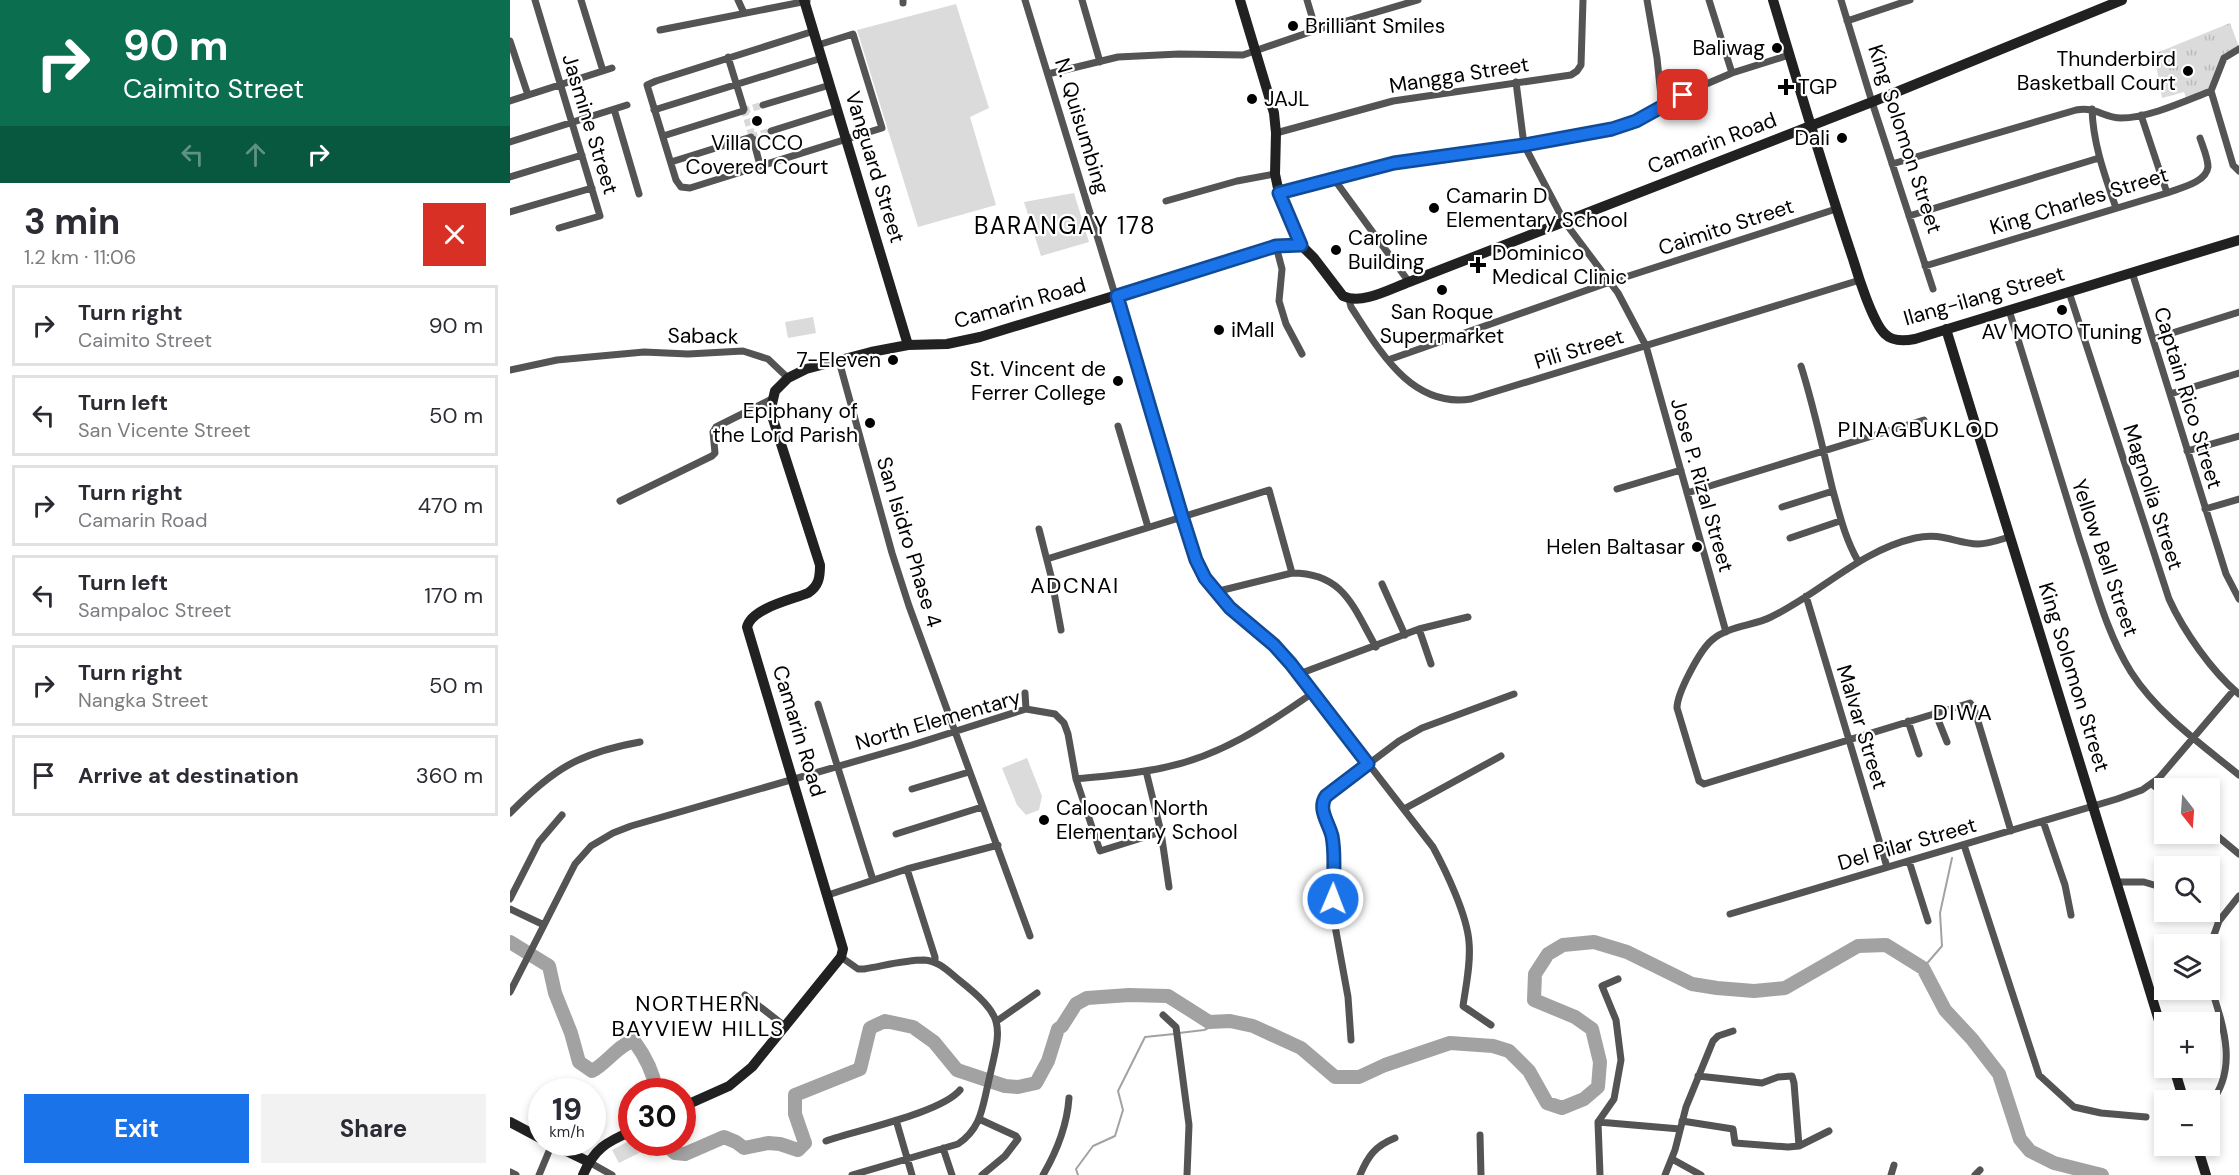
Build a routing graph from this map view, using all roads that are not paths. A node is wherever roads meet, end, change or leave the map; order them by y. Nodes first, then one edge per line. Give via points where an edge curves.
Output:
1 (535, 0) edge
2 (581, 0) edge
3 (738, 0) edge
4 (806, 0) edge
5 (1025, 0) edge
6 (1082, 0) edge
7 (1240, 0) edge
8 (1307, 0) edge
9 (1418, 0) edge
10 (1583, 0) edge
11 (1647, 0) edge
12 (1709, 0) edge
13 (1773, 0) edge
14 (1841, 0) edge
15 (1910, 0) edge
16 (2122, 0) edge
17 (744, 13) junction
18 (1847, 21) junction
19 (660, 30) dead end
20 (1316, 30) junction
21 (814, 31) junction
22 (510, 41) edge
23 (818, 45) junction
24 (2239, 49) edge
25 (1255, 51) junction
26 (1789, 55) junction
27 (728, 57) junction
28 (822, 58) junction
29 (1100, 62) junction
30 (612, 68) dead end
31 (603, 71) junction
32 (1732, 73) junction
33 (1048, 74) junction
34 (1516, 82) junction
35 (736, 84) junction
36 (561, 85) junction
37 (830, 85) junction
38 (2211, 91) junction
39 (528, 95) junction
40 (510, 101) edge
41 (1872, 102) junction
42 (627, 105) dead end
43 (763, 105) tunnel mouth
44 (1662, 106) junction
45 (614, 108) junction
46 (2092, 109) junction
47 (654, 110) junction
48 (838, 110) junction
49 (2141, 115) junction
50 (572, 121) junction
51 (1810, 126) junction
52 (771, 131) tunnel mouth
53 (1276, 134) junction
54 (663, 135) junction
55 (2200, 138) dead end
56 (847, 139) junction
57 (510, 142) edge
58 (1524, 145) junction
59 (582, 155) junction
60 (2099, 158) junction
61 (671, 162) junction
62 (1892, 164) junction
63 (760, 165) junction
64 (2239, 171) edge
65 (1275, 174) junction
66 (510, 177) edge
67 (1334, 178) junction
68 (592, 188) junction
69 (1279, 193) junction
70 (2167, 193) junction
71 (639, 194) dead end
72 (1166, 201) dead end
73 (2116, 208) junction
74 (1836, 209) junction
75 (510, 212) edge
76 (1910, 216) junction
77 (1564, 221) junction
78 (559, 228) dead end
79 (2239, 240) edge
80 (1301, 245) junction
81 (1276, 246) junction
82 (1925, 266) junction
83 (2132, 272) junction
84 (1860, 280) junction
85 (1409, 282) junction
86 (1610, 282) junction
87 (1933, 289) dead end
88 (2069, 292) junction
89 (1117, 296) junction
90 (1349, 298) junction
91 (2009, 310) junction
92 (2239, 312) edge
93 (1946, 329) junction
94 (2152, 339) junction
95 (908, 345) junction
96 (1646, 346) junction
97 (1302, 354) dead end
98 (1388, 360) junction
99 (839, 361) junction
100 (1801, 366) dead end
101 (510, 370) edge
102 (2239, 373) edge
103 (788, 378) junction
104 (2170, 394) junction
105 (772, 399) junction
106 (1923, 420) dead end
107 (1118, 426) dead end
108 (2239, 436) edge
109 (1823, 452) junction
110 (2187, 452) junction
111 (1680, 470) junction
112 (1617, 489) dead end
113 (1833, 492) junction
114 (1687, 494) junction
115 (2239, 499) edge
116 (620, 501) dead end
117 (1782, 507) dead end
118 (2205, 509) junction
119 (1182, 516) junction
120 (1840, 521) junction
121 (1148, 527) junction
122 (1039, 529) dead end
123 (2009, 537) junction
124 (1790, 538) dead end
125 (1047, 559) junction
126 (1858, 561) junction
127 (1292, 573) junction
128 (1382, 584) dead end
129 (1215, 592) junction
130 (1806, 596) junction
131 (2239, 599) edge
132 (1468, 617) dead end
133 (1419, 629) junction
134 (1061, 630) dead end
135 (1726, 632) junction
136 (1405, 635) junction
137 (1376, 646) junction
138 (1431, 664) dead end
139 (1299, 674) junction
140 (1314, 692) junction
141 (2236, 692) edge
142 (1025, 693) dead end
143 (1514, 694) dead end
144 (818, 704) dead end
145 (1026, 709) junction
146 (1935, 712) junction
147 (1908, 721) junction
148 (954, 731) junction
149 (2192, 737) junction
150 (1847, 740) junction
151 (640, 742) dead end
152 (1947, 742) dead end
153 (1919, 754) dead end
154 (1501, 756) dead end
155 (1368, 764) junction
156 (837, 766) junction
157 (1146, 771) junction
158 (969, 772) junction
159 (2239, 775) edge
160 (793, 779) junction
161 (1076, 779) junction
162 (2152, 784) joint
163 (912, 789) dead end
164 (2094, 806) junction
165 (982, 807) junction
166 (1404, 808) junction
167 (510, 813) edge
168 (562, 815) dead end
169 (2043, 821) junction
170 (2011, 831) junction
171 (1161, 832) junction
172 (897, 834) dead end
173 (2220, 838) edge
174 (998, 845) junction
175 (1964, 845) junction
176 (2239, 854) edge
177 (1909, 861) junction
178 (1887, 867) junction
179 (907, 869) junction
180 (873, 880) junction
181 (2117, 882) junction
182 (2154, 885) edge
183 (1169, 886) dead end
184 (828, 895) junction
185 (2239, 896) edge
186 (510, 899) edge
187 (510, 909) edge
188 (1730, 914) dead end
189 (2071, 915) dead end
190 (2220, 920) edge
191 (1928, 921) dead end
192 (543, 927) junction
193 (1030, 936) dead end
194 (841, 957) junction
195 (935, 962) junction
196 (1618, 979) dead end
197 (510, 992) edge
198 (1037, 993) dead end
199 (745, 995) dead end
200 (2215, 1000) edge
201 (2156, 1012) edge
202 (1163, 1015) dead end
203 (997, 1021) junction
204 (1491, 1025) dead end
205 (786, 1027) junction
206 (1733, 1031) dead end
207 (1351, 1040) dead end
208 (1698, 1076) junction
209 (960, 1090) dead end
210 (2220, 1091) edge
211 (1069, 1098) dead end
212 (696, 1101) edge
213 (2146, 1117) dead end
214 (979, 1119) junction
215 (896, 1120) junction
216 (510, 1122) edge
217 (1598, 1122) junction
218 (1681, 1125) junction
219 (1829, 1131) dead end
220 (528, 1132) edge
221 (1480, 1135) dead end
222 (618, 1138) edge
223 (1395, 1138) dead end
224 (826, 1141) dead end
225 (1799, 1146) junction
226 (943, 1148) junction
227 (546, 1156) edge
228 (577, 1156) edge
229 (2200, 1156) edge
230 (907, 1159) junction
231 (1672, 1159) junction
232 (589, 1162) junction
233 (1894, 1165) dead end
234 (510, 1172) edge
235 (875, 1172) edge
236 (516, 1175) edge
237 (539, 1175) edge
238 (583, 1175) edge
239 (612, 1175) edge
240 (852, 1175) edge
241 (912, 1175) edge
242 (952, 1175) edge
243 (982, 1175) edge
244 (1043, 1175) edge
245 (1187, 1175) edge
246 (1360, 1175) edge
247 (1481, 1175) edge
248 (1600, 1175) edge
249 (1665, 1175) edge
250 (1701, 1175) edge
251 (1890, 1175) edge
252 (2206, 1175) edge

1 - 36 street, Jasmine Street
2 - 31 street
3 - 17 street
4 - 17 street
4 - 21 main road, Vanguard Street
5 - 33 street, N. Quisumbing
6 - 29 street
7 - 25 main road
8 - 20 street
9 - 20 street
10 - 34 street, Mangga Street via 1581,65 1577,71
11 - 44 street
12 - 32 street
13 - 26 main road, Ilang-ilang Street
14 - 18 street, King Solomon Street
15 - 18 street
16 - 41 main road, Camarin Road
17 - 19 street
18 - 41 street, King Solomon Street
20 - 25 street
21 - 23 main road, Vanguard Street
21 - 27 street
22 - 39 street
23 - 28 main road, Vanguard Street
23 - 56 street via 853,34 882,127
24 - 38 street via 2224,58
25 - 29 street via 1243,55 1118,57
25 - 53 main road via 1274,113
26 - 32 street
26 - 51 main road, Ilang-ilang Street
27 - 35 street
27 - 47 street via 649,83
28 - 35 street
28 - 37 main road, Vanguard Street
29 - 33 street
30 - 31 street
31 - 36 street
32 - 44 street
33 - 89 street, N. Quisumbing
34 - 53 street, Mangga Street via 1394,101
34 - 58 street
35 - 47 street
35 - 54 street via 743,110
36 - 39 street
36 - 50 street, Jasmine Street
37 - 43 street
37 - 48 main road, Vanguard Street
38 - 49 street
38 - 64 street via 2233,165
39 - 40 street
41 - 51 main road, Camarin Road
41 - 62 street, King Solomon Street
42 - 45 street
44 - 58 street via 1623,126
45 - 50 street
45 - 71 street
46 - 49 street via 2118,118
46 - 60 street
46 - 62 street via 2076,110
47 - 54 street
48 - 52 street
48 - 56 main road, Vanguard Street
49 - 70 street
50 - 57 street
50 - 59 street, Jasmine Street
51 - 74 main road, Ilang-ilang Street
51 - 77 main road, Camarin Road
53 - 65 main road
54 - 61 street
55 - 70 street, King Charles Street via 2208,166 2206,173 2197,181
56 - 63 street
56 - 95 main road, Vanguard Street
58 - 67 street via 1394,163
58 - 77 street, Jose P. Rizal Street
59 - 66 street
59 - 68 street, Jasmine Street
60 - 73 street
60 - 76 street
61 - 63 street via 681,187 690,188
61 - 63 street via 752,138
62 - 76 street, King Solomon Street
65 - 69 main road
65 - 72 street
67 - 69 street
67 - 85 street
68 - 75 street
68 - 78 street, Jasmine Street via 600,216
69 - 80 main road
70 - 73 street, King Charles Street
73 - 82 street, King Charles Street
74 - 84 main road, Ilang-ilang Street
74 - 86 street, Caimito Street
76 - 82 street, King Solomon Street
77 - 85 main road, Camarin Road
77 - 86 street, Jose P. Rizal Street
79 - 83 main road, Ilang-ilang Street
80 - 81 main road, Camarin Road
80 - 90 main road via 1338,291
81 - 89 main road, Camarin Road
81 - 97 street via 1282,269 1280,301 1286,324
82 - 87 street, King Solomon Street
83 - 88 main road, Ilang-ilang Street
83 - 94 street, Captain Rico Street
84 - 93 main road, Ilang-ilang Street via 1877,323 1890,338 1906,341
84 - 96 street, Pili Street
85 - 90 main road, Camarin Road via 1362,298
86 - 96 street, Jose P. Rizal Street
86 - 98 street, Caimito Street
88 - 91 main road, Ilang-ilang Street
88 - 141 street, Magnolia Street via 2166,592 2194,643
89 - 95 main road, Camarin Road via 965,340
89 - 119 street, N. Quisumbing
90 - 98 street, Pili Street
91 - 93 main road, Ilang-ilang Street
91 - 149 street, Yellow Bell Street via 2114,642 2144,690
92 - 94 street
93 - 123 main road, King Solomon Street
94 - 104 street, Captain Rico Street
95 - 99 main road, Camarin Road
96 - 98 street, Pili Street via 1459,401 1422,391
96 - 111 street, Jose P. Rizal Street
99 - 103 main road, Camarin Road
99 - 148 street, San Isidro Phase 4 via 892,553
100 - 109 street
101 - 103 street, Saback via 557,360 644,352 743,351 768,359
102 - 104 street
103 - 105 main road
104 - 110 street, Captain Rico Street
105 - 116 street via 716,427 712,456
105 - 160 main road, Camarin Road via 774,424 820,565 814,589 760,611 748,621 747,627
106 - 109 street
107 - 121 street
108 - 110 street
109 - 113 street
109 - 114 street
110 - 118 street, Captain Rico Street
111 - 112 street
111 - 114 street, Jose P. Rizal Street
113 - 117 street
113 - 120 street
114 - 135 street, Jose P. Rizal Street
115 - 118 street
118 - 131 street, Captain Rico Street via 2226,574
119 - 121 street
119 - 127 street via 1269,490
119 - 129 street, N. Quisumbing via 1196,560
120 - 124 street
120 - 126 street
121 - 125 street
122 - 125 street
123 - 126 street via 1976,544 1945,536 1917,537 1891,544
123 - 164 main road, King Solomon Street
125 - 134 street
126 - 130 street
127 - 129 street
127 - 137 street via 1336,584
128 - 136 street
129 - 139 street, N. Quisumbing via 1274,645
130 - 135 street via 1772,617
130 - 150 street, Malvar Street
132 - 133 street
133 - 136 street
133 - 138 street
135 - 150 street via 1705,648 1677,701 1701,784
136 - 137 street
137 - 139 street
139 - 140 street, N. Quisumbing
140 - 155 street, N. Quisumbing
140 - 157 street via 1241,740 1181,763
141 - 149 street
142 - 145 street
143 - 155 street via 1422,728
144 - 156 street
145 - 148 street, North Elementary
145 - 161 street, North Elementary via 1055,714 1064,723
146 - 147 street
146 - 152 street
146 - 170 street via 1970,703 1974,708
147 - 150 street
147 - 153 street
148 - 156 street, North Elementary
148 - 158 street, San Isidro Phase 4
149 - 159 street, Yellow Bell Street
149 - 162 street
150 - 178 street, Malvar Street
151 - 167 street via 605,748 568,765 541,782
154 - 166 street
155 - 166 street, N. Quisumbing
155 - 207 street via 1326,796 1322,805 1333,844 1333,915 1348,997
156 - 160 street, North Elementary
156 - 180 street
157 - 161 street
157 - 171 street
158 - 163 street
158 - 165 street, San Isidro Phase 4
160 - 184 main road, Camarin Road
160 - 192 street, North Elementary via 631,826 591,846 575,864
161 - 171 street, North Elementary via 1100,851
162 - 164 street, Del Pilar Street
164 - 169 street, Del Pilar Street
164 - 181 main road, King Solomon Street
165 - 172 street
165 - 174 street, San Isidro Phase 4
166 - 204 street, N. Quisumbing via 1440,860 1467,931 1470,951 1462,1006
168 - 186 street via 539,842
169 - 170 street, Del Pilar Street
169 - 189 street
170 - 175 street, Del Pilar Street
171 - 183 street
173 - 176 street
174 - 179 street
174 - 193 street, San Isidro Phase 4
175 - 177 street, Del Pilar Street
175 - 213 street via 2038,1075 2074,1107
177 - 178 street, Del Pilar Street
177 - 191 street
178 - 188 street, Del Pilar Street
179 - 180 street
179 - 195 street
180 - 184 street
181 - 182 street
181 - 201 main road, King Solomon Street
184 - 194 main road, Camarin Road via 843,942
185 - 190 street
187 - 192 street
192 - 197 street, North Elementary
194 - 195 street via 858,969
194 - 205 main road
195 - 203 street via 986,1002
196 - 217 street via 1603,985 1616,1020 1621,1060 1614,1099
198 - 203 street
199 - 205 street
200 - 210 street via 2229,1068
202 - 245 street via 1176,1027 1186,1091
203 - 214 street via 997,1041
205 - 212 main road via 742,1077
206 - 208 street via 1713,1041
208 - 218 street
208 - 225 street via 1762,1083 1792,1076
209 - 215 street via 950,1100
211 - 244 street via 1057,1149
214 - 226 street via 969,1136
214 - 243 street via 1018,1139
215 - 224 street
215 - 230 street
216 - 220 main road
217 - 218 street
217 - 248 street
218 - 225 street via 1733,1129 1735,1143
218 - 231 street
219 - 225 street
221 - 247 street
222 - 232 main road via 600,1148
223 - 246 street via 1378,1146 1367,1158
226 - 230 street
226 - 242 street
227 - 237 street
228 - 232 main road
229 - 252 main road
230 - 235 street
230 - 241 street
231 - 249 street
231 - 250 street
232 - 238 main road
232 - 239 street
233 - 251 street
234 - 236 street
235 - 240 street

